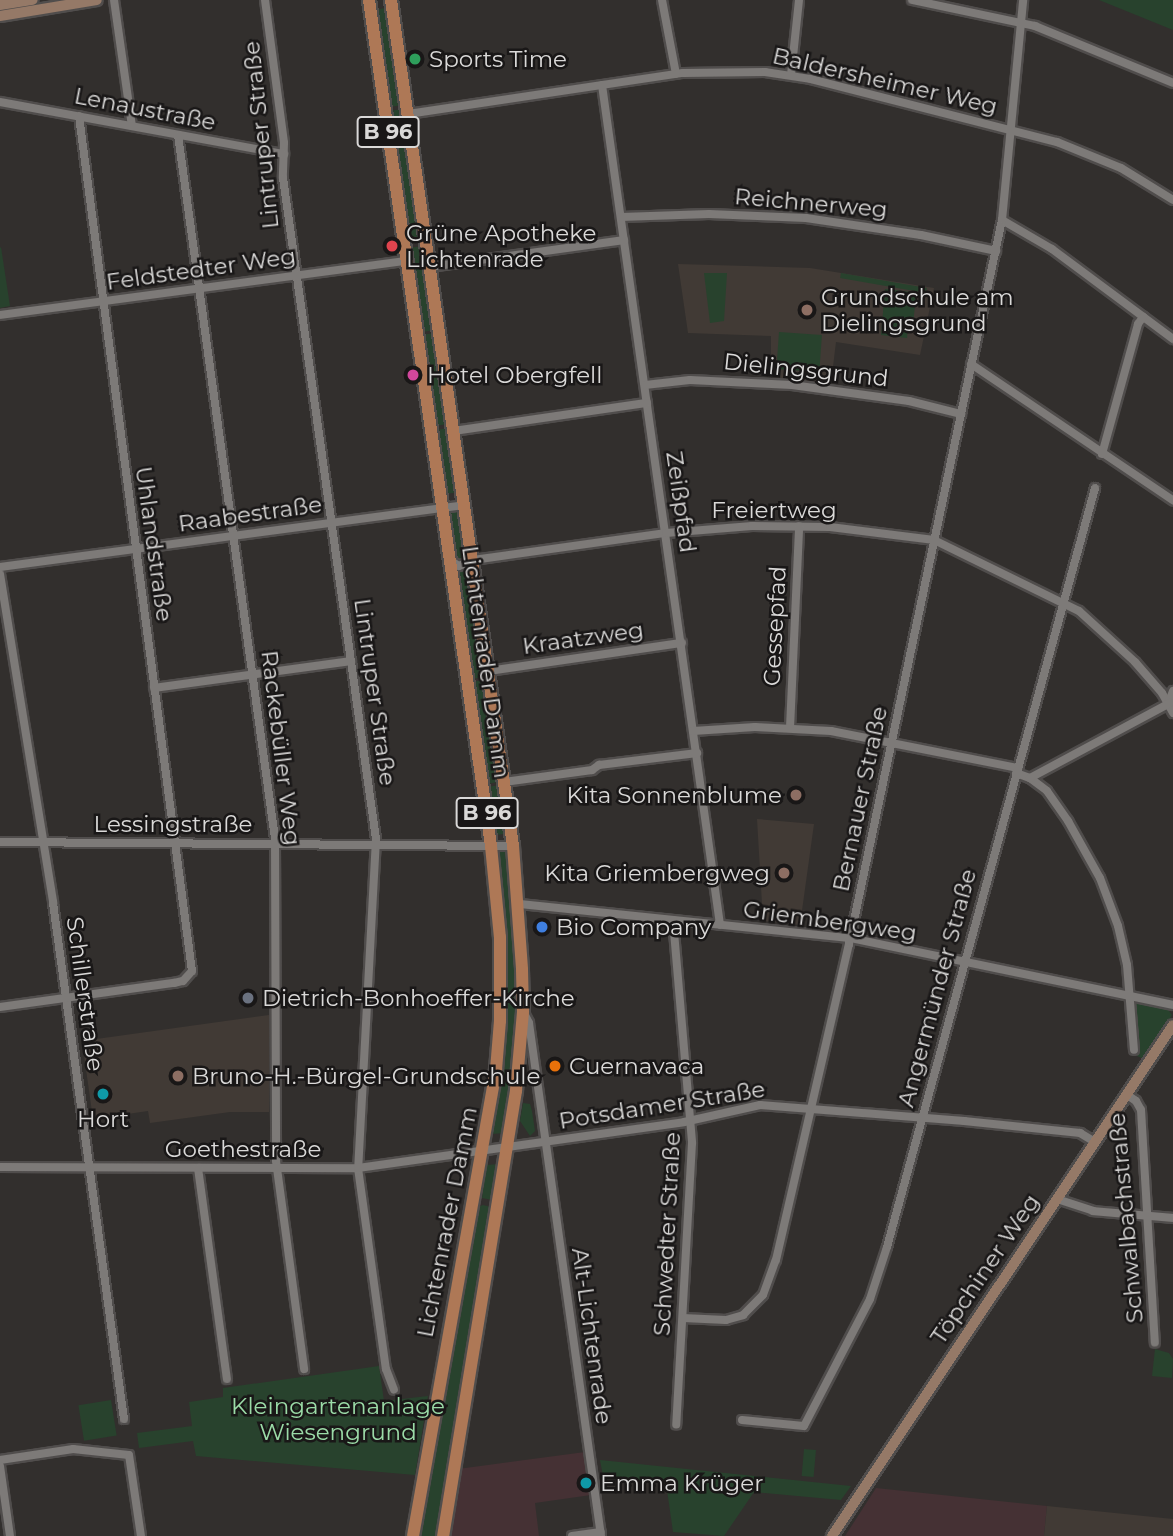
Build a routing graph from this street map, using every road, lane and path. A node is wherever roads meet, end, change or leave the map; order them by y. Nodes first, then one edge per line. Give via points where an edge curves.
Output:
1 (33, 0) edge
2 (97, 0) edge
3 (114, 0) edge
4 (265, 0) edge
5 (662, 0) edge
6 (799, 0) edge
7 (912, 0) edge
8 (1023, 0) edge
9 (391, 1) edge
10 (370, 3) edge
11 (0, 5) edge
12 (0, 16) edge
13 (1022, 22) junction
14 (676, 74) junction
15 (791, 75) junction
16 (1173, 83) edge
17 (602, 85) junction
18 (0, 102) edge
19 (408, 114) junction
20 (79, 116) junction
21 (132, 126) junction
22 (1012, 130) junction
23 (178, 135) junction
24 (284, 155) junction
25 (1173, 200) edge
26 (621, 217) junction
27 (1002, 220) junction
28 (624, 240) junction
29 (996, 251) junction
30 (407, 261) junction
31 (430, 267) junction
32 (297, 276) junction
33 (199, 289) junction
34 (102, 302) junction
35 (0, 315) edge
36 (1143, 317) junction
37 (1173, 339) edge
38 (971, 364) junction
39 (645, 385) junction
40 (647, 403) junction
41 (961, 414) junction
42 (454, 431) junction
43 (1102, 454) junction
44 (1095, 488) dead end
45 (1173, 500) edge
46 (464, 505) junction
47 (442, 508) junction
48 (331, 523) junction
49 (799, 526) junction
50 (666, 533) junction
51 (233, 536) junction
52 (934, 540) junction
53 (135, 549) junction
54 (473, 560) junction
55 (451, 561) junction
56 (0, 567) edge
57 (0, 575) edge
58 (1063, 601) junction
59 (682, 643) junction
60 (351, 661) junction
61 (489, 671) junction
62 (252, 674) junction
63 (154, 688) junction
64 (1173, 691) edge
65 (1171, 703) edge
66 (1173, 713) edge
67 (790, 728) junction
68 (693, 731) junction
69 (892, 741) junction
70 (697, 753) junction
71 (1017, 771) junction
72 (1030, 778) junction
73 (504, 782) junction
74 (0, 842) edge
75 (44, 842) junction
76 (174, 843) junction
77 (275, 844) junction
78 (377, 845) junction
79 (491, 846) junction
80 (513, 846) junction
81 (519, 904) junction
82 (673, 920) junction
83 (720, 925) junction
84 (850, 939) junction
85 (964, 961) junction
86 (1131, 995) junction
87 (66, 996) junction
88 (1173, 1005) edge
89 (0, 1007) edge
90 (523, 1012) junction
91 (1173, 1026) edge
92 (1134, 1050) dead end
93 (1126, 1094) junction
94 (811, 1108) junction
95 (922, 1116) junction
96 (692, 1120) junction
97 (545, 1142) junction
98 (1095, 1142) junction
99 (508, 1147) junction
100 (484, 1151) junction
101 (0, 1167) edge
102 (89, 1167) junction
103 (198, 1168) junction
104 (358, 1168) junction
105 (276, 1169) junction
106 (1056, 1199) junction
107 (475, 1200) junction
108 (498, 1204) junction
109 (1147, 1216) junction
110 (1173, 1219) edge
111 (683, 1318) junction
112 (1155, 1343) dead end
113 (304, 1369) dead end
114 (227, 1379) dead end
115 (394, 1390) dead end
116 (124, 1419) dead end
117 (742, 1420) dead end
118 (676, 1425) dead end
119 (0, 1460) edge
120 (0, 1466) edge
121 (601, 1534) edge
122 (10, 1536) edge
123 (141, 1536) edge
124 (413, 1536) edge
125 (443, 1536) edge
126 (572, 1536) edge
127 (832, 1536) edge

1 - 11 street
2 - 12 street
3 - 21 street
4 - 24 street, Lintruper Straße
5 - 14 street
6 - 15 street
7 - 13 street
8 - 13 street, Bernauer Straße
9 - 10 main road
9 - 19 main road, Lichtenrader Damm / B 96
10 - 30 main road, Lichtenrader Damm / B 96
13 - 16 street
13 - 22 street, Bernauer Straße
14 - 15 street, Baldersheimer Weg via 742,71
14 - 17 street, Baldersheimer Weg
15 - 22 street, Baldersheimer Weg
17 - 19 street, Baldersheimer Weg
17 - 26 street, Zeißpfad
18 - 20 street, Lenaustraße
19 - 31 main road, Lichtenrader Damm / B 96
20 - 21 street, Lenaustraße
20 - 34 street, Uhlandstraße
21 - 23 street, Lenaustraße
22 - 25 street, Baldersheimer Weg via 1092,155
22 - 27 street, Bernauer Straße
23 - 24 street, Lenaustraße
23 - 33 street, Rackebüller Weg
24 - 32 street, Lintruper Straße
26 - 28 street, Zeißpfad
26 - 29 street, Reichnerweg via 806,218 921,234
27 - 29 street, Bernauer Straße
27 - 36 street via 1052,249
28 - 31 street
28 - 39 street, Zeißpfad
29 - 38 street, Bernauer Straße
30 - 32 street, Feldstedter Weg
30 - 47 main road, Lichtenrader Damm / B 96
31 - 42 main road, Lichtenrader Damm / B 96
32 - 33 street, Feldstedter Weg
32 - 48 street, Lintruper Straße
33 - 34 street, Feldstedter Weg
33 - 51 street, Rackebüller Weg
34 - 35 street, Feldstedter Weg
34 - 53 street, Uhlandstraße
36 - 37 street
36 - 43 street
38 - 41 street, Bernauer Straße
38 - 43 street
39 - 40 street, Zeißpfad
39 - 41 street, Dielingsgrund via 691,380 792,385 909,401
40 - 42 street
40 - 50 street, Zeißpfad
41 - 52 street, Bernauer Straße
42 - 46 main road, Lichtenrader Damm / B 96
43 - 45 street
44 - 58 street, Angermünder Straße
46 - 47 street, Raabestraße
46 - 54 main road, Lichtenrader Damm / B 96
47 - 48 street, Raabestraße
47 - 55 main road, Lichtenrader Damm / B 96
48 - 51 street, Raabestraße
48 - 60 street, Lintruper Straße
49 - 50 street, Freiertweg via 712,527
49 - 52 street, Freiertweg
49 - 67 street, Gessepfad
50 - 54 street, Freiertweg
50 - 59 street, Zeißpfad
51 - 53 street, Raabestraße
51 - 62 street, Rackebüller Weg
52 - 58 street, Freiertweg
52 - 69 street, Bernauer Straße
53 - 56 street, Raabestraße
53 - 63 street, Uhlandstraße
54 - 55 street, Freiertweg via 459,566
54 - 61 main road, Lichtenrader Damm / B 96
55 - 79 main road, Lichtenrader Damm / B 96
57 - 75 street, Schillerstraße
58 - 65 street, Freiertweg via 1121,648
58 - 71 street, Angermünder Straße
59 - 61 street, Kraatzweg
59 - 68 street, Zeißpfad
60 - 62 street
60 - 78 street, Lintruper Straße
61 - 73 main road, Lichtenrader Damm / B 96
62 - 63 street
62 - 77 street, Rackebüller Weg
63 - 76 street, Uhlandstraße
64 - 65 street
65 - 66 street, Freiertweg
65 - 72 street
67 - 68 street
67 - 69 street
68 - 70 street, Zeißpfad
69 - 71 street
69 - 84 street, Bernauer Straße
70 - 73 street
70 - 83 street, Zeißpfad
71 - 72 street
71 - 85 street, Angermünder Straße
72 - 86 street via 1055,800 1100,878 1124,950
73 - 80 main road, Lichtenrader Damm / B 96
74 - 75 street, Lessingstraße
75 - 76 street, Lessingstraße
75 - 87 street, Schillerstraße
76 - 77 street, Lessingstraße
76 - 87 street, Uhlandstraße via 190,938 190,975 183,981 130,990
77 - 78 street, Lessingstraße
77 - 105 street, Rackebüller Weg
78 - 79 street, Lessingstraße
78 - 104 street, Lintruper Straße
79 - 80 street, Lessingstraße
79 - 100 main road, Lichtenrader Damm / B 96 via 500,937 500,1021
80 - 81 main road, Lichtenrader Damm / B 96
81 - 82 street, Griembergweg
81 - 90 main road, Lichtenrader Damm / B 96
82 - 83 street, Griembergweg
82 - 96 street, Schwedter Straße
83 - 84 street, Griembergweg
84 - 85 street, Griembergweg
84 - 94 street, Bernauer Straße
85 - 86 street, Griembergweg
85 - 95 street, Angermünder Straße
86 - 88 street, Griembergweg
86 - 92 street
87 - 89 street
87 - 102 street, Schillerstraße
90 - 97 street, Lichtenrader Damm
90 - 99 main road, Lichtenrader Damm / B 96
91 - 93 street, Töpchiner Weg
93 - 98 street, Töpchiner Weg
93 - 109 street, Schwalbachstraße via 1141,1110
94 - 95 street, Potsdamer Straße
94 - 96 street, Potsdamer Straße via 751,1105
94 - 111 street, Bernauer Straße via 776,1260 763,1295 733,1320
95 - 98 street, Potsdamer Straße via 1080,1133
95 - 117 street, Angermünder Straße via 870,1299 811,1415 804,1426
96 - 97 street, Potsdamer Straße
96 - 111 street, Schwedter Straße
97 - 99 street, Potsdamer Straße
97 - 121 street, Alt-Lichtenrade
98 - 106 street, Töpchiner Weg
99 - 100 street, Potsdamer Straße
99 - 108 main road, Lichtenrader Damm / B 96
100 - 104 street, Goethestraße
100 - 107 main road, Lichtenrader Damm / B 96
101 - 102 street, Goethestraße
102 - 103 street, Goethestraße
102 - 116 street, Schillerstraße
103 - 105 street, Goethestraße
103 - 114 street
104 - 105 street, Goethestraße
104 - 115 street, Lintruper Straße via 386,1369
105 - 113 street, Rackebüller Weg
106 - 109 street via 1084,1209
106 - 127 street, Töpchiner Weg
107 - 108 main road
107 - 124 main road, Lichtenrader Damm / B 96
108 - 125 main road, Lichtenrader Damm / B 96
109 - 110 street
109 - 112 street, Schwalbachstraße
111 - 118 street, Schwedter Straße
119 - 123 street via 73,1449 130,1455
120 - 122 street
121 - 126 street

